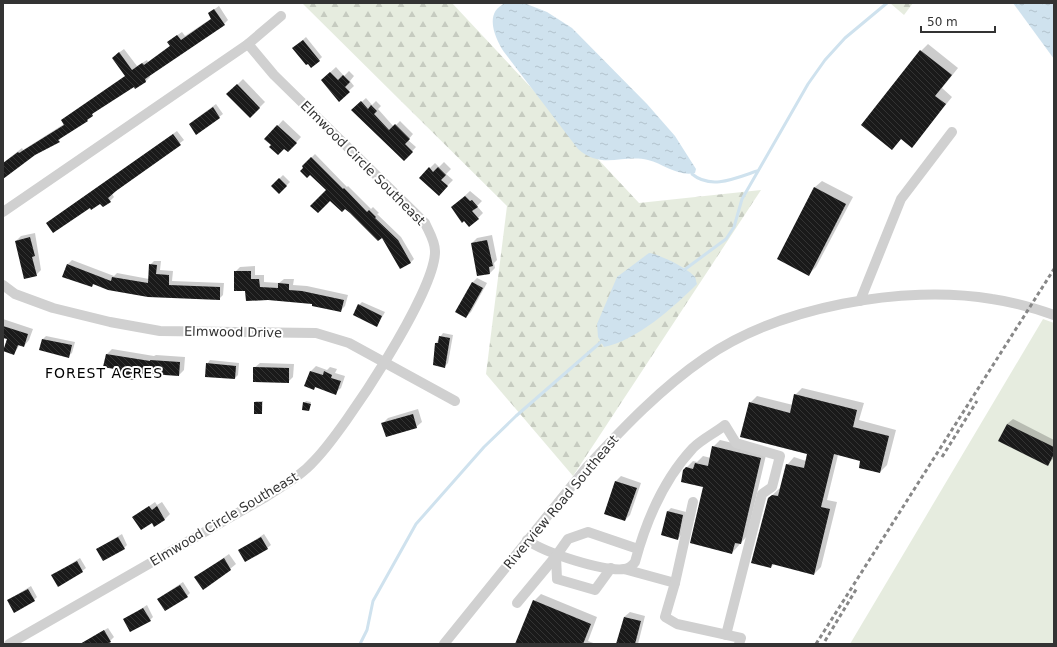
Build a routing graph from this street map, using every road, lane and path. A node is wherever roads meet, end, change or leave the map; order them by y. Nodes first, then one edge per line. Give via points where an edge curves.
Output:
1 (281, 16) dead end
2 (248, 44) junction
3 (952, 132) dead end
4 (3, 212) edge
5 (3, 285) edge
6 (860, 302) junction
7 (1054, 315) edge
8 (384, 362) junction
9 (455, 401) dead end
10 (693, 502) dead end
11 (527, 540) junction
12 (638, 549) junction
13 (556, 556) junction
14 (611, 568) junction
15 (624, 569) junction
16 (675, 583) junction
17 (517, 603) dead end
18 (726, 635) junction
19 (9, 644) edge
20 (444, 644) edge
21 (739, 644) edge

1 - 2 street
2 - 4 street
2 - 8 street, Elmwood Circle Southeast via 274,75 425,223 433,240 435,252 432,268 417,305
3 - 6 street via 901,199
5 - 8 street, Elmwood Drive via 15,294 54,308 110,322 160,331 316,333 349,343
6 - 7 street, Riverview Road Southeast via 900,296 964,295 993,299
6 - 11 street, Riverview Road Southeast via 819,309 773,322 734,340 704,358 670,385 613,439
8 - 9 street, Elmwood Drive
8 - 19 street, Elmwood Circle Southeast via 338,434 301,474 264,498
10 - 16 street
11 - 13 street
11 - 20 street, Riverview Road Southeast
12 - 13 street via 588,532 568,538
12 - 15 street via 635,562 631,567
12 - 18 street via 650,514 671,477 693,448 718,429 725,425 736,443 780,456 772,487 762,494
13 - 14 street
13 - 14 street via 557,579 595,590
13 - 17 street
14 - 15 street
15 - 16 street
16 - 18 street via 665,618 677,624
18 - 21 street via 741,638

